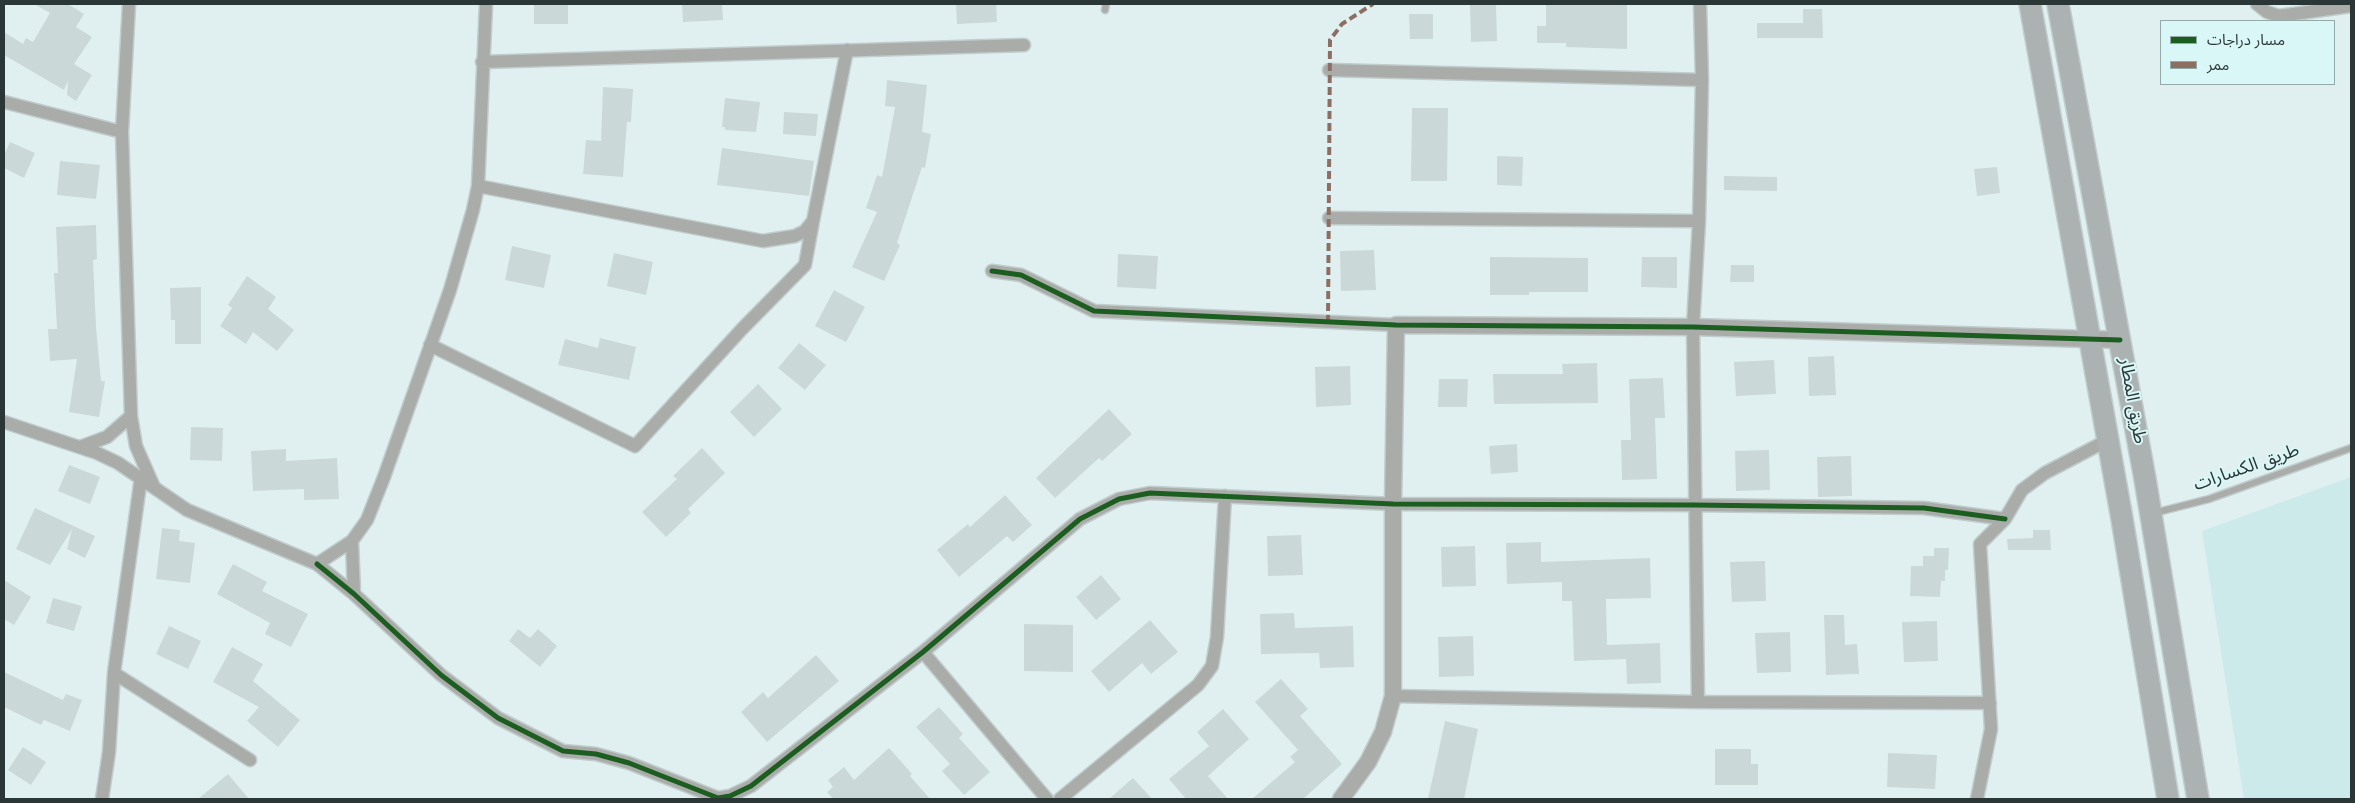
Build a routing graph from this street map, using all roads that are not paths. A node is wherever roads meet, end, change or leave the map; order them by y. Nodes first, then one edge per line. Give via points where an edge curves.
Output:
1 (129, 4) edge
2 (486, 4) edge
3 (1700, 4) edge
4 (2030, 4) edge
5 (2058, 4) edge
6 (2257, 4) edge
7 (2351, 6) edge
8 (1024, 44) dead end
9 (847, 50) junction
10 (482, 62) junction
11 (1329, 70) dead end
12 (1702, 80) junction
13 (4, 102) edge
14 (122, 132) junction
15 (478, 186) junction
16 (1329, 218) dead end
17 (813, 221) junction
18 (1699, 222) junction
19 (992, 271) dead end
20 (1396, 325) junction
21 (1693, 327) junction
22 (2088, 338) junction
23 (2120, 340) junction
24 (430, 345) junction
25 (131, 416) junction
26 (4, 422) edge
27 (2108, 440) junction
28 (80, 447) junction
29 (2351, 448) edge
30 (141, 478) junction
31 (154, 487) junction
32 (1224, 496) junction
33 (1393, 504) junction
34 (1695, 504) junction
35 (2151, 514) junction
36 (2005, 519) junction
37 (2122, 519) junction
38 (352, 541) junction
39 (317, 564) junction
40 (354, 594) junction
41 (923, 652) junction
42 (114, 673) junction
43 (1393, 696) junction
44 (1698, 702) junction
45 (1990, 703) junction
46 (250, 760) dead end
47 (102, 799) edge
48 (718, 799) edge
49 (1047, 799) edge
50 (1060, 799) edge
51 (1341, 799) edge
52 (1977, 799) edge
53 (2168, 799) edge
54 (2198, 799) edge

1 - 14 street
2 - 10 street
3 - 12 street
4 - 22 highway, طريق المطار
5 - 23 highway, طريق المطار
6 - 7 street via 2279,16
8 - 9 street
9 - 10 street
9 - 17 street
10 - 15 street
11 - 12 street
12 - 18 street
13 - 14 street
14 - 25 street
15 - 17 street via 763,242 795,236 805,231
15 - 24 street via 450,290
16 - 18 street
17 - 24 street via 805,265 635,446
18 - 21 street
19 - 20 street via 1021,275 1094,310
20 - 21 street
20 - 33 street
21 - 22 street
21 - 34 street
22 - 23 street
22 - 27 highway, طريق المطار
23 - 35 highway, طريق المطار
24 - 38 street via 384,476 366,520
25 - 28 street via 107,437
25 - 31 street via 136,446
26 - 28 street
27 - 36 street via 2045,473 2022,490
27 - 37 highway, طريق المطار
28 - 30 street via 118,463
29 - 35 lane, طريق الكسارات via 2209,500
30 - 31 street
30 - 42 street
31 - 39 street via 187,510
32 - 33 street
32 - 41 street via 1150,494 1119,498 1080,519
32 - 50 street via 1218,637 1212,666 1198,685
33 - 34 street
33 - 43 street
34 - 36 street via 1924,508
34 - 44 street
35 - 37 highway
35 - 54 highway, طريق المطار
36 - 45 street via 1980,544
37 - 53 highway, طريق المطار
38 - 39 street
38 - 40 street
39 - 40 street
40 - 48 street via 441,674 498,718 563,751 596,754 629,763
41 - 48 street via 751,786
41 - 49 street
42 - 46 street
42 - 47 street via 109,752
43 - 44 street
43 - 51 street via 1383,732 1368,762
44 - 45 street
45 - 52 street via 1992,730

